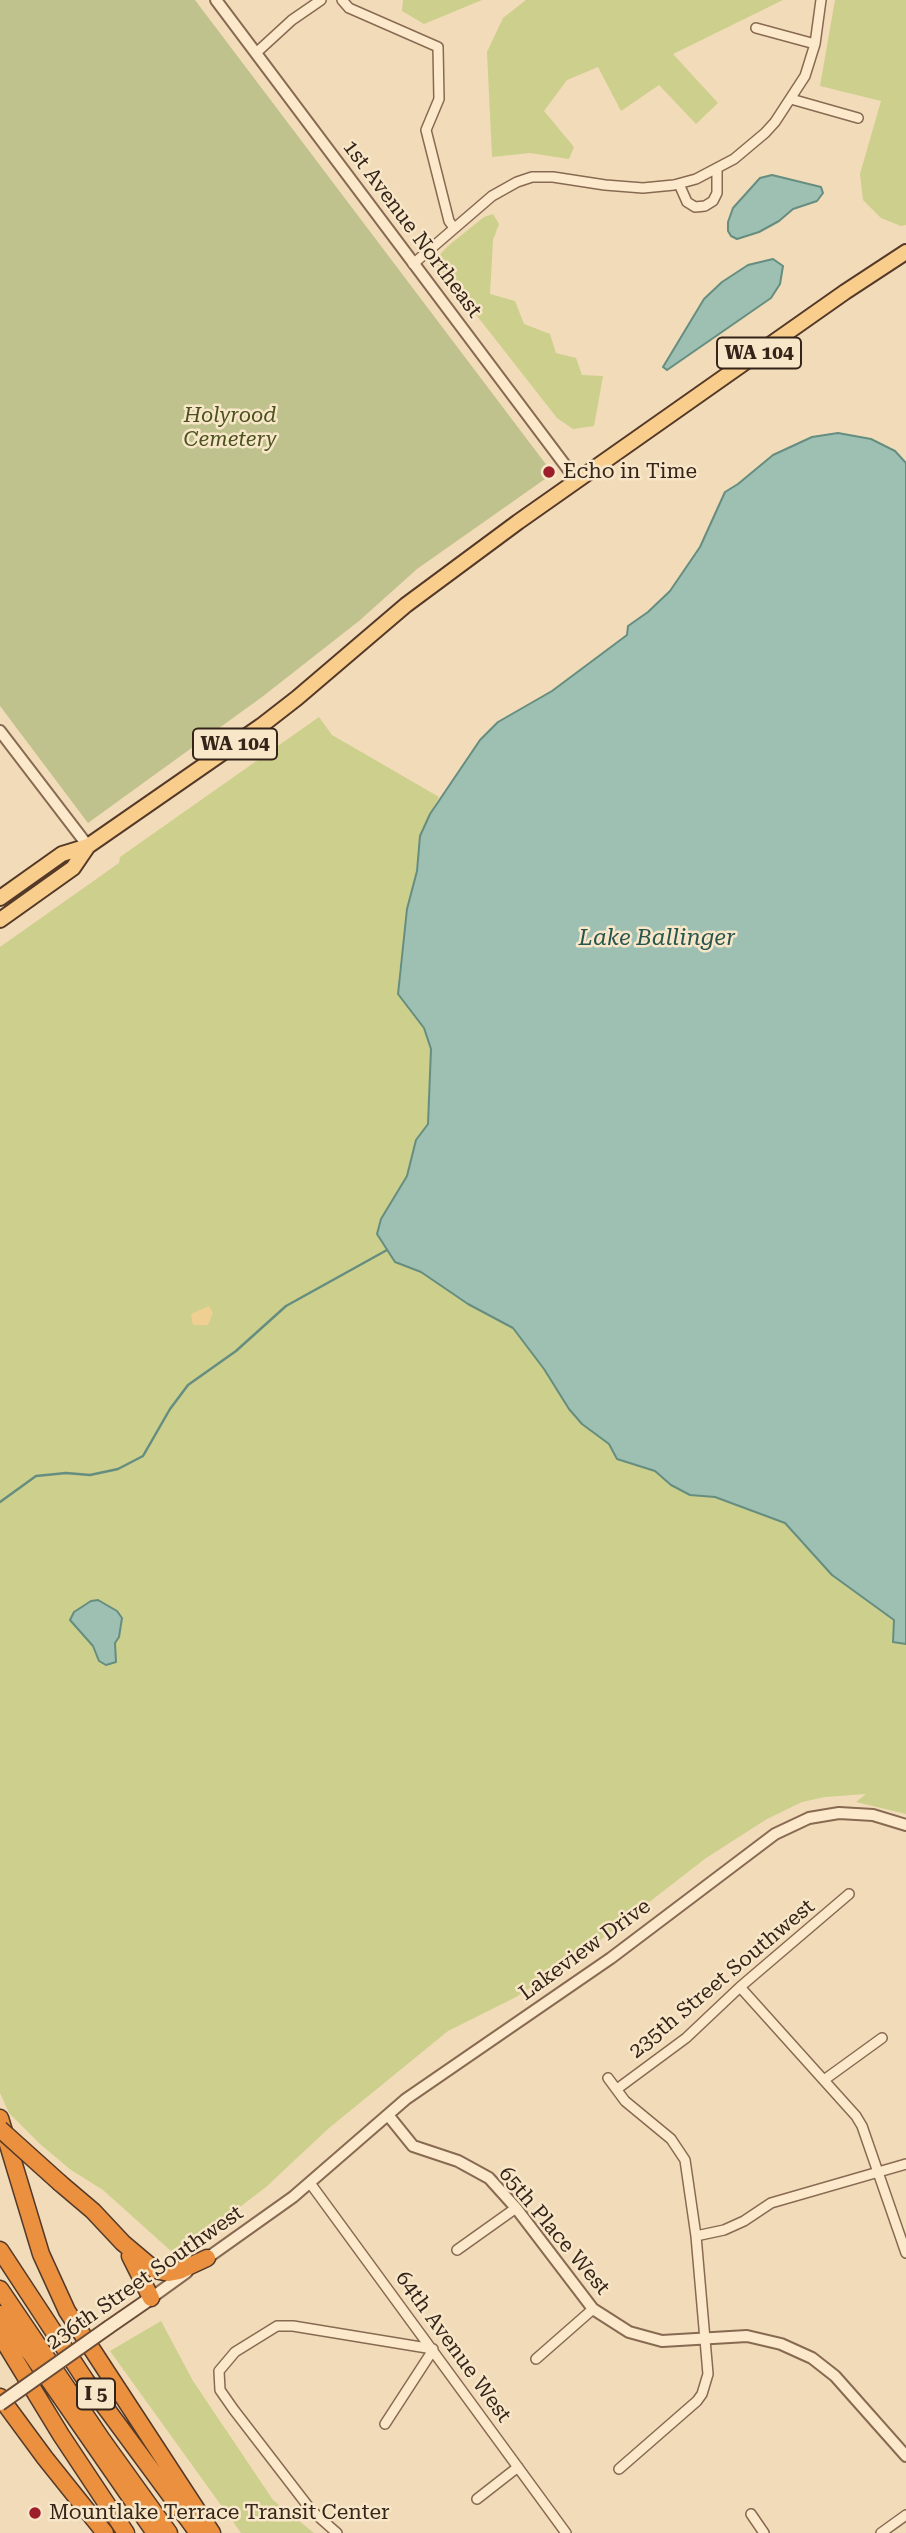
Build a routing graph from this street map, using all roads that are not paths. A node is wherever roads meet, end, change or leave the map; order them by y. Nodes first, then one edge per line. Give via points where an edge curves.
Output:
1 (216, 0) edge
2 (321, 0) edge
3 (342, 0) edge
4 (821, 0) edge
5 (756, 28) dead end
6 (815, 44) junction
7 (256, 53) junction
8 (791, 99) junction
9 (858, 118) dead end
10 (717, 169) junction
11 (679, 184) junction
12 (454, 229) junction
13 (906, 253) edge
14 (413, 264) junction
15 (577, 481) junction
16 (0, 731) edge
17 (88, 846) junction
18 (0, 898) edge
19 (0, 920) edge
20 (906, 1825) edge
21 (849, 1894) dead end
22 (740, 1987) junction
23 (882, 2038) dead end
24 (608, 2078) dead end
25 (824, 2080) junction
26 (617, 2090) junction
27 (388, 2115) junction
28 (0, 2118) edge
29 (0, 2129) edge
30 (906, 2164) edge
31 (877, 2173) junction
32 (310, 2183) junction
33 (516, 2208) junction
34 (696, 2236) junction
35 (123, 2243) junction
36 (0, 2250) edge
37 (457, 2250) dead end
38 (906, 2253) edge
39 (207, 2258) junction
40 (0, 2289) edge
41 (151, 2298) junction
42 (593, 2309) junction
43 (0, 2314) edge
44 (0, 2335) edge
45 (705, 2338) junction
46 (433, 2349) junction
47 (536, 2360) dead end
48 (0, 2397) edge
49 (0, 2404) edge
50 (385, 2424) dead end
51 (906, 2456) edge
52 (518, 2467) junction
53 (619, 2469) dead end
54 (477, 2500) dead end
55 (751, 2514) dead end
56 (906, 2515) edge
57 (105, 2533) edge
58 (126, 2533) edge
59 (155, 2533) edge
60 (169, 2533) edge
61 (198, 2533) edge
62 (212, 2533) edge
63 (337, 2533) edge
64 (566, 2533) edge
65 (764, 2533) edge
66 (881, 2533) edge

1 - 7 street, 1st Avenue Northeast
2 - 7 street
3 - 12 street via 349,8 438,47 439,99 426,130
4 - 6 street
5 - 6 street
6 - 8 street via 805,76
7 - 14 street, 1st Avenue Northeast
8 - 9 street
8 - 10 street via 765,133
10 - 11 street
10 - 11 street via 717,193 705,206 687,202
11 - 12 street via 635,188 532,177 503,188
12 - 14 street
13 - 15 main road, WA 104
14 - 15 street, 1st Avenue Northeast
15 - 17 main road, WA 104 via 406,605 270,719
16 - 17 street
17 - 18 main road, WA 104 via 62,854
17 - 19 main road, WA 104 via 73,868
20 - 27 street, Lakeview Drive via 873,1815 839,1813 810,1818 775,1834 611,1958
21 - 22 street, 235th Street Southwest
22 - 25 street
22 - 26 street, 235th Street Southwest via 686,2038
23 - 25 street
24 - 26 street
25 - 31 street via 862,2126
26 - 34 street via 681,2151 688,2169
27 - 32 street, Lakeview Drive
27 - 33 street, 65th Place West via 412,2146 458,2161 489,2178
28 - 62 highway via 35,2236 67,2311
29 - 35 highway, bridge
30 - 31 street
31 - 34 street via 771,2203 724,2230
31 - 38 street
32 - 39 street, 236th Street Southwest
32 - 46 street, 64th Avenue West
33 - 37 street
33 - 42 street, 65th Place West
34 - 45 street
35 - 39 highway via 161,2272 179,2271
35 - 41 highway
36 - 61 highway, I 5 via 86,2381
39 - 41 street, 236th Street Southwest
40 - 60 highway
41 - 49 main road, 236th Street Southwest, bridge
42 - 45 street, 65th Place West via 628,2332 662,2342
42 - 47 street
43 - 59 highway
44 - 58 highway, I 5
45 - 51 street, 65th Place West via 747,2336 812,2358 835,2376
45 - 53 street via 708,2374 702,2394
46 - 50 street
46 - 52 street, 64th Avenue West
46 - 63 street via 277,2326 235,2352 219,2371 220,2390 234,2410 311,2510
48 - 57 highway
52 - 54 street
52 - 64 street, 64th Avenue West
55 - 65 street
56 - 66 street

